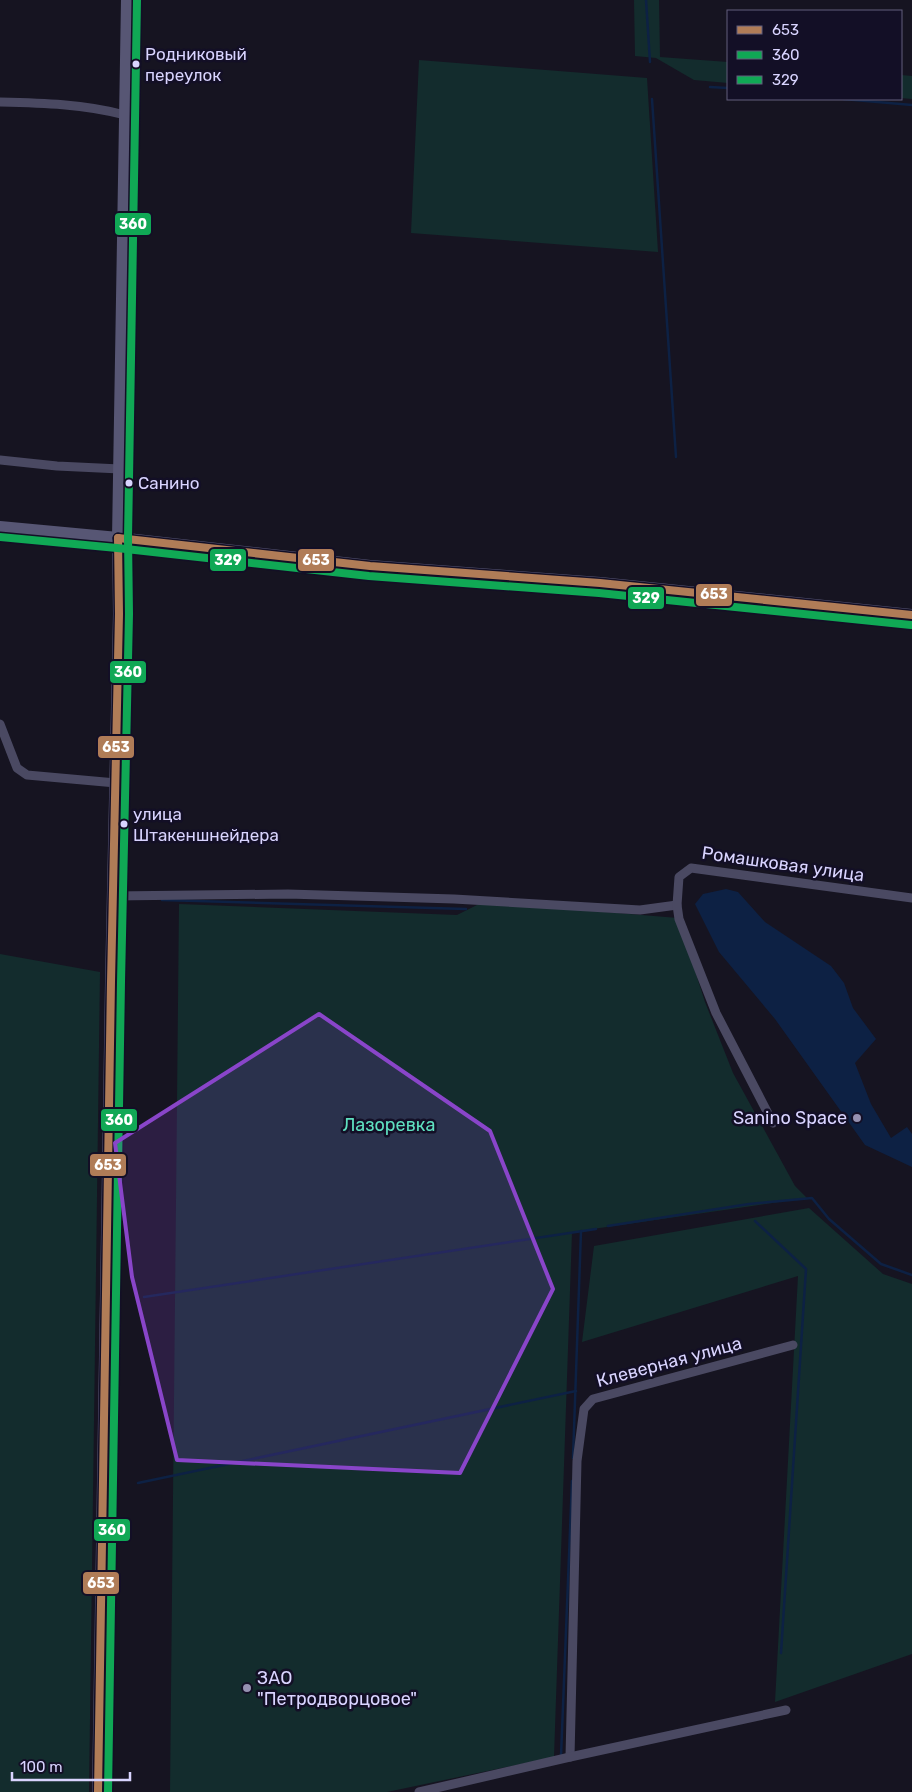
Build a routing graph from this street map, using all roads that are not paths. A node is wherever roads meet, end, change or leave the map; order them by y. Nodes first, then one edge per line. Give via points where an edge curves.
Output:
1 (127, 0) edge
2 (0, 102) edge
3 (125, 115) junction
4 (0, 460) edge
5 (120, 469) junction
6 (0, 528) edge
7 (118, 538) junction
8 (912, 615) edge
9 (0, 724) edge
10 (116, 783) junction
11 (113, 896) junction
12 (912, 898) edge
13 (677, 905) junction
14 (772, 1123) dead end
15 (793, 1345) dead end
16 (786, 1710) dead end
17 (570, 1757) junction
18 (98, 1792) edge
19 (418, 1792) edge

1 - 3 street
2 - 3 street via 101,108
3 - 5 street
4 - 5 street
5 - 7 street
6 - 7 street
7 - 8 street via 370,566 600,583
7 - 10 street
9 - 10 street via 17,768 27,775
10 - 11 street
11 - 13 street via 307,895 454,899 640,910
11 - 18 street
12 - 13 street, Ромашковая улица via 691,868 679,877
13 - 14 street, Ромашковая улица via 679,919 716,1013
15 - 17 street, Клеверная улица via 593,1399 584,1409 577,1461
16 - 17 street
17 - 19 street

